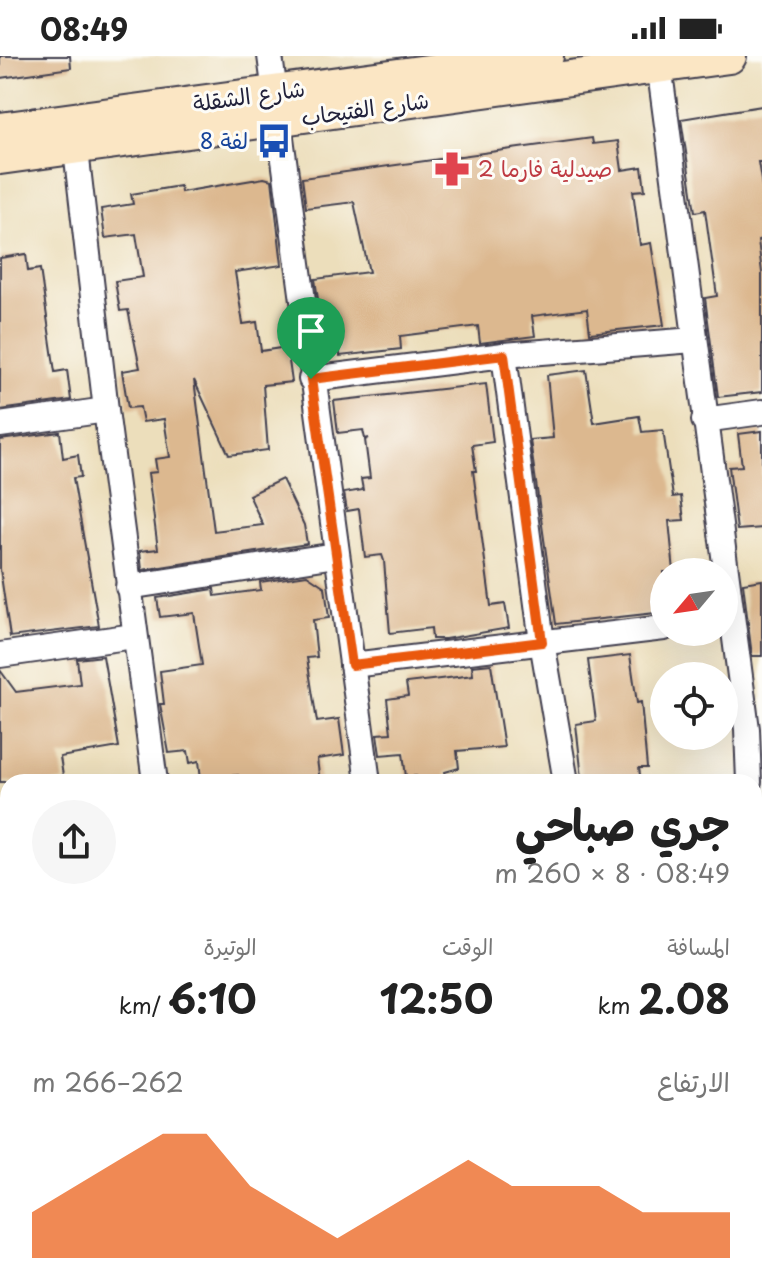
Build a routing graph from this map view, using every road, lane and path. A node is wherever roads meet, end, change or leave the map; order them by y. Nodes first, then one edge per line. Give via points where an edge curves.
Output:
1 (270, 56) edge
2 (546, 56) edge
3 (729, 56) edge
4 (659, 65) junction
5 (277, 106) junction
6 (0, 130) edge
7 (74, 134) junction
8 (0, 157) edge
9 (694, 340) junction
10 (504, 355) junction
11 (311, 379) junction
12 (106, 410) junction
13 (762, 412) edge
14 (704, 420) junction
15 (0, 425) edge
16 (336, 555) junction
17 (721, 558) edge
18 (128, 587) junction
19 (650, 630) edge
20 (134, 636) junction
21 (542, 642) junction
22 (735, 646) edge
23 (0, 655) edge
24 (352, 665) junction
25 (755, 728) edge
26 (154, 774) edge
27 (367, 774) edge
28 (565, 774) edge
29 (750, 774) edge

1 - 5 street
2 - 5 main road, شارع الشقلة
3 - 4 main road, شارع الفتيحاب
4 - 5 main road, شارع الفتيحاب
4 - 9 street
5 - 7 main road, شارع الشقلة
5 - 11 street
6 - 7 main road, شارع الشقلة
7 - 8 main road
7 - 12 street
9 - 10 street
9 - 14 street
10 - 11 street
10 - 21 street
11 - 16 street
12 - 15 street
12 - 18 street
13 - 14 street
14 - 17 street
16 - 18 street
16 - 24 street
18 - 20 street
19 - 21 street
20 - 23 street
20 - 26 street
21 - 24 street
21 - 28 street
22 - 25 street
24 - 27 street
25 - 29 street

